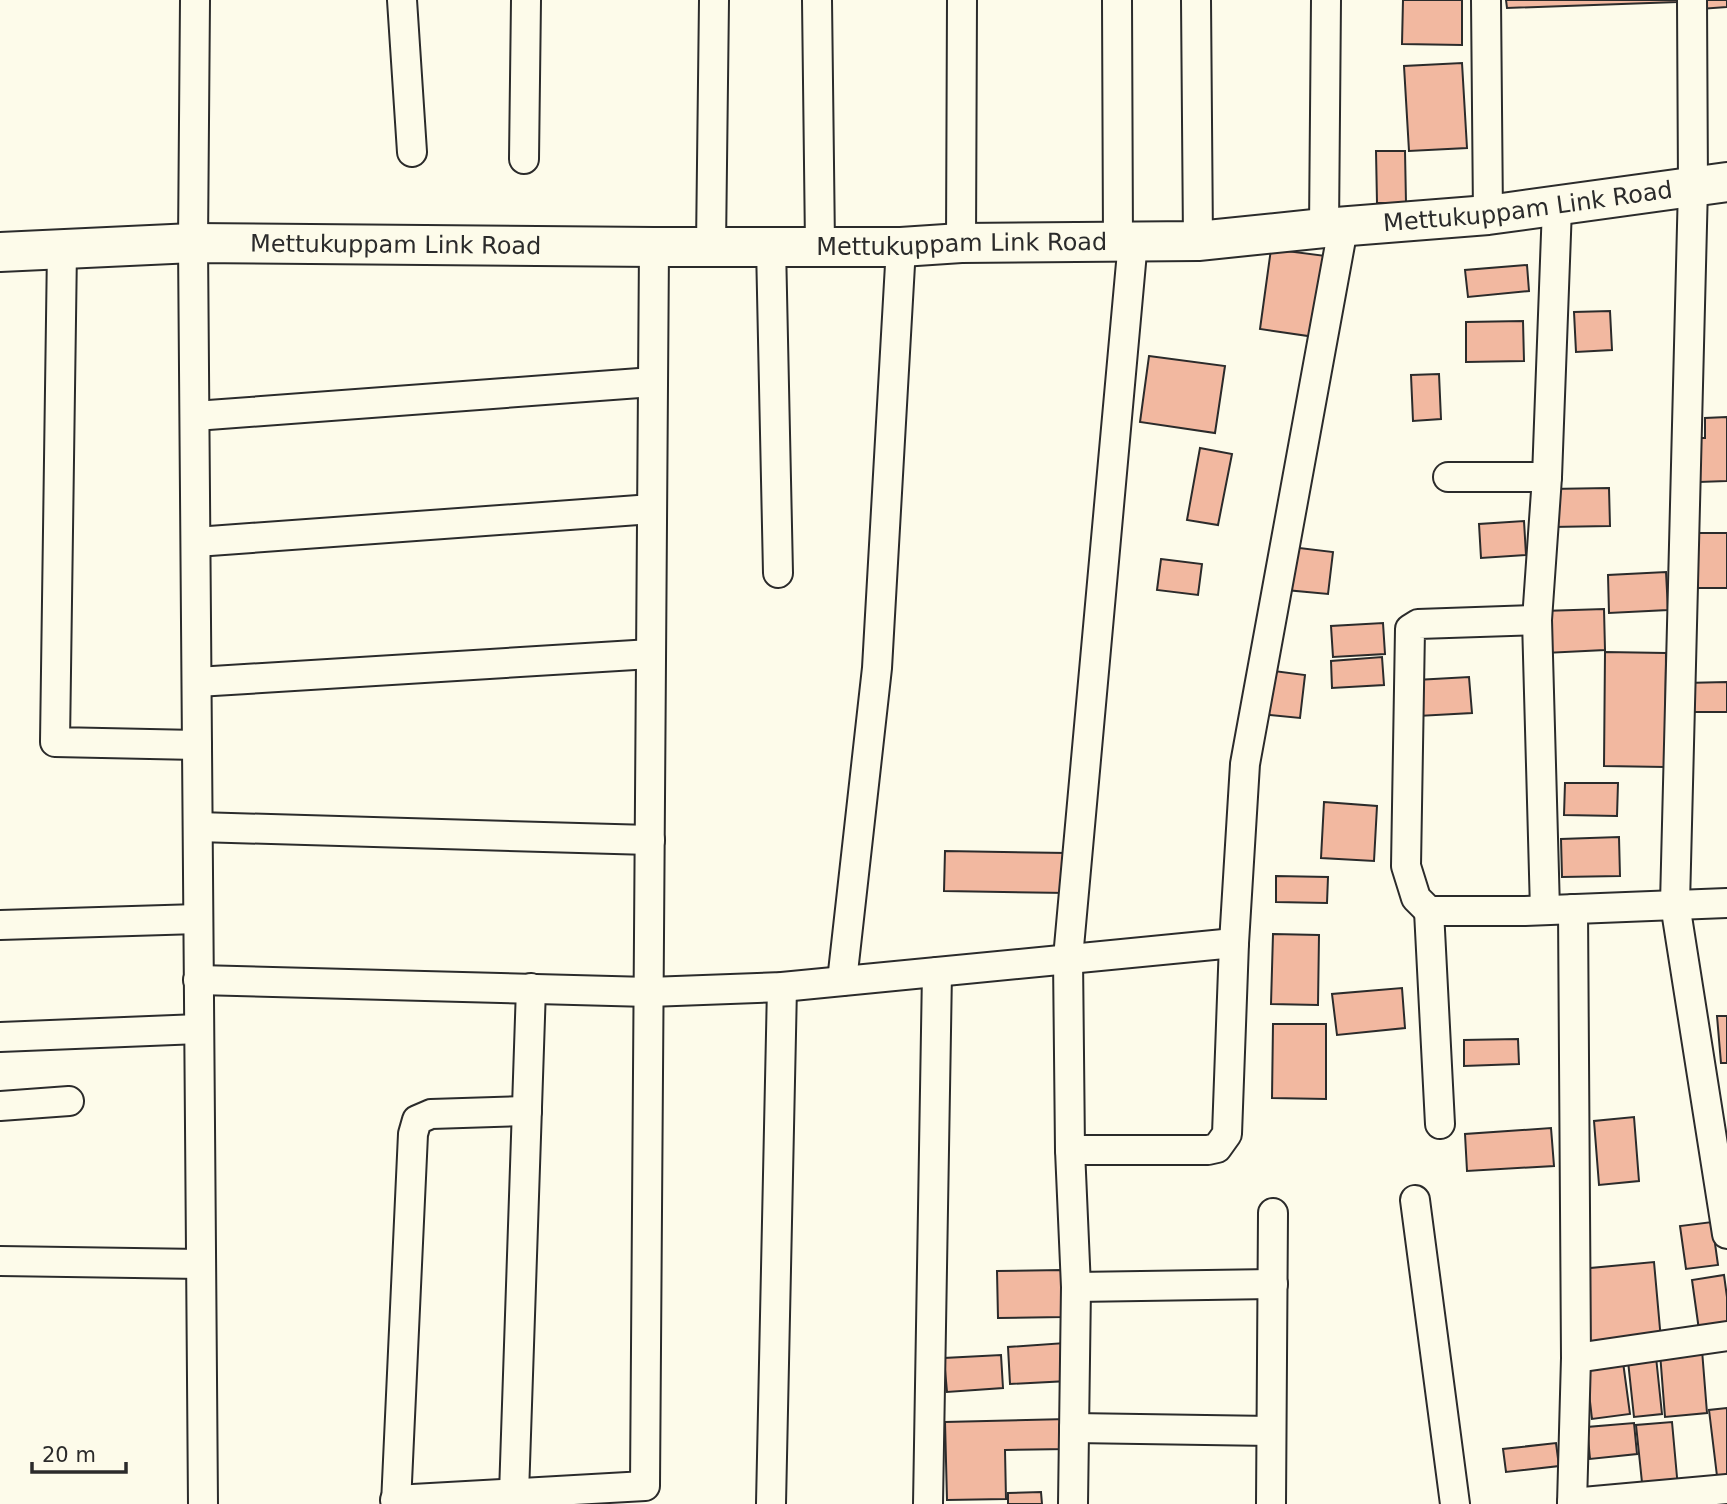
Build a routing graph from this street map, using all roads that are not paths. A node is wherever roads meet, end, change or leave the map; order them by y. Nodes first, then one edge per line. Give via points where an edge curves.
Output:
1 (195, 0) edge
2 (402, 0) edge
3 (526, 0) edge
4 (714, 0) edge
5 (817, 0) edge
6 (962, 0) edge
7 (1117, 0) edge
8 (1196, 0) edge
9 (1326, 0) edge
10 (1486, 0) edge
11 (1692, 0) edge
12 (412, 152) dead end
13 (524, 159) dead end
14 (1710, 184) edge
15 (1557, 207) junction
16 (1488, 215) junction
17 (1334, 228) junction
18 (1198, 241) junction
19 (1126, 242) junction
20 (194, 243) junction
21 (961, 243) junction
22 (820, 245) junction
23 (711, 246) junction
24 (771, 246) junction
25 (654, 247) junction
26 (901, 247) junction
27 (62, 249) junction
28 (0, 252) edge
29 (653, 382) junction
30 (195, 416) junction
31 (1448, 477) dead end
32 (1547, 477) junction
33 (652, 509) junction
34 (196, 542) junction
35 (779, 573) dead end
36 (1537, 620) junction
37 (651, 654) junction
38 (197, 682) junction
39 (197, 745) junction
40 (198, 827) junction
41 (650, 840) junction
42 (1727, 903) edge
43 (1675, 904) junction
44 (1573, 909) junction
45 (1545, 910) junction
46 (1429, 911) junction
47 (198, 919) junction
48 (0, 925) edge
49 (1234, 943) junction
50 (1068, 958) junction
51 (937, 972) junction
52 (198, 980) junction
53 (842, 981) junction
54 (531, 988) junction
55 (782, 988) junction
56 (649, 992) junction
57 (199, 1029) junction
58 (0, 1037) edge
59 (69, 1101) dead end
60 (0, 1106) edge
61 (527, 1111) junction
62 (1440, 1124) dead end
63 (1070, 1150) junction
64 (1415, 1200) dead end
65 (1273, 1213) dead end
66 (1727, 1234) edge
67 (0, 1261) edge
68 (201, 1264) junction
69 (1273, 1284) junction
70 (1076, 1287) junction
71 (1727, 1336) edge
72 (1576, 1358) junction
73 (1074, 1428) junction
74 (1271, 1431) junction
75 (1727, 1489) edge
76 (514, 1494) junction
77 (396, 1502) edge
78 (1572, 1503) edge
79 (203, 1504) edge
80 (771, 1504) edge
81 (928, 1504) edge
82 (1073, 1504) edge
83 (1271, 1504) edge
84 (1455, 1504) edge

1 - 20 street
2 - 12 street
3 - 13 street
4 - 23 street
5 - 22 street
6 - 21 street
7 - 19 street
8 - 18 street
9 - 17 street
10 - 16 street
11 - 14 street
14 - 15 street, Mettukuppam Link Road
14 - 43 street
15 - 16 street, Mettukuppam Link Road
15 - 32 street
16 - 17 street, Mettukuppam Link Road
17 - 18 street, Mettukuppam Link Road
17 - 49 street via 1245,764
18 - 19 street, Mettukuppam Link Road
19 - 21 street, Mettukuppam Link Road
19 - 50 street
20 - 25 street, Mettukuppam Link Road
20 - 27 street, Mettukuppam Link Road
20 - 30 street
21 - 26 street, Mettukuppam Link Road
22 - 24 street, Mettukuppam Link Road
22 - 26 street, Mettukuppam Link Road
23 - 24 street, Mettukuppam Link Road
23 - 25 street, Mettukuppam Link Road
24 - 35 street
25 - 29 street
26 - 53 street via 877,668
27 - 28 street, Mettukuppam Link Road
27 - 39 street via 55,742
29 - 30 street
29 - 33 street
30 - 34 street
31 - 32 street
32 - 36 street
33 - 34 street
33 - 37 street
34 - 38 street
36 - 45 street
36 - 46 street via 1416,625 1410,629 1406,866 1416,898
37 - 38 street
37 - 41 street
38 - 39 street
39 - 40 street
40 - 41 street
40 - 47 street
41 - 56 street
42 - 43 street
43 - 44 street
43 - 66 street
44 - 45 street
44 - 72 street
45 - 46 street
46 - 62 street
47 - 48 street
47 - 52 street
49 - 50 street
49 - 63 street via 1229,1125 1223,1142 1208,1150
50 - 51 street
50 - 63 street
51 - 53 street
51 - 81 street
52 - 54 street
52 - 57 street
53 - 55 street
54 - 56 street
54 - 61 street
55 - 56 street
55 - 80 street
56 - 76 street via 645,1486
57 - 58 street
57 - 68 street
59 - 60 street
61 - 76 street
61 - 77 street via 430,1114 417,1120 412,1134
63 - 70 street
64 - 84 street
65 - 69 street
67 - 68 street
68 - 79 street
69 - 70 street
69 - 74 street
70 - 73 street
71 - 72 street
72 - 78 street
73 - 74 street
73 - 82 street
74 - 83 street
75 - 78 street
76 - 77 street

